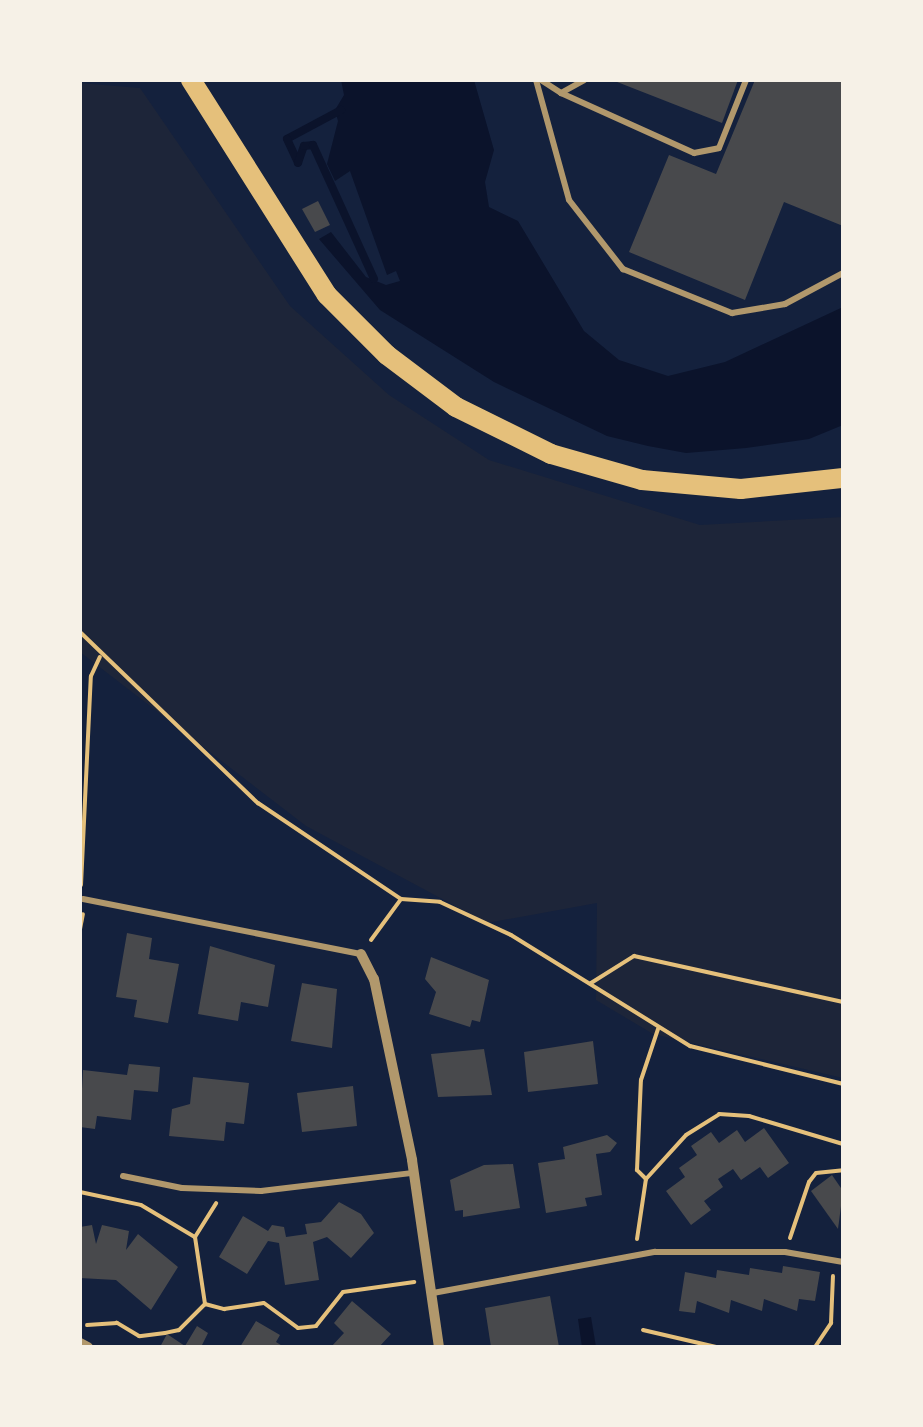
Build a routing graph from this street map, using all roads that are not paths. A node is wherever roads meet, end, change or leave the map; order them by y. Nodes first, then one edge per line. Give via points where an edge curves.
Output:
1 (191, 80) edge
2 (539, 80) edge
3 (584, 80) edge
4 (746, 80) edge
5 (561, 93) junction
6 (843, 273) edge
7 (843, 478) edge
8 (82, 899) road end
9 (361, 954) joint
10 (414, 1173) junction
11 (123, 1176) dead end
12 (840, 1262) edge
13 (433, 1292) junction
14 (80, 1343) edge
15 (88, 1347) edge
16 (439, 1347) edge

1 - 7 main road via 327,295 386,356 456,407 551,454 642,480 740,489
2 - 5 lane
2 - 6 lane via 568,200 624,269 732,312 785,304
3 - 5 lane
4 - 5 lane via 720,148 694,153
8 - 9 lane
9 - 10 street via 374,978
10 - 11 lane via 224,1191
10 - 13 street
12 - 13 lane via 785,1252 638,1254
13 - 16 street
14 - 15 street

